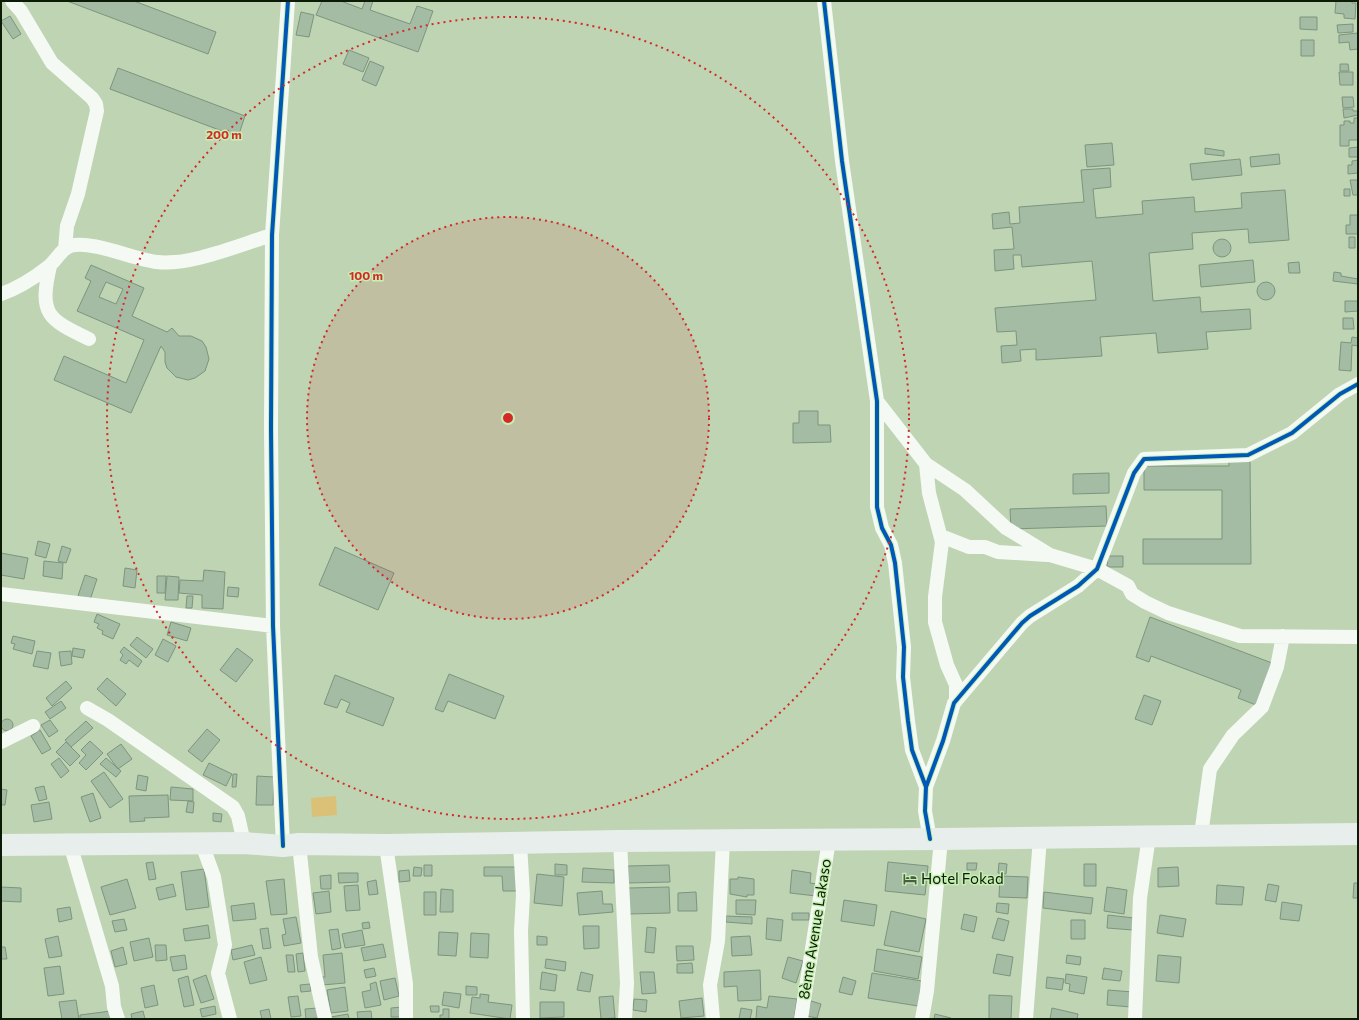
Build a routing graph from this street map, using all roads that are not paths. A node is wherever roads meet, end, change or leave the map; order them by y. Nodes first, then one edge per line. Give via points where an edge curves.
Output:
1 (12, 1) edge
2 (288, 1) edge
3 (824, 1) edge
4 (272, 235) junction
5 (65, 249) junction
6 (50, 266) junction
7 (1, 294) edge
8 (89, 339) dead end
9 (1358, 384) edge
10 (877, 401) junction
11 (926, 464) junction
12 (941, 536) junction
13 (1050, 555) junction
14 (1097, 568) junction
15 (1, 594) edge
16 (274, 626) junction
17 (1283, 636) junction
18 (1358, 638) edge
19 (956, 701) junction
20 (87, 708) dead end
21 (33, 726) dead end
22 (1, 742) edge
23 (926, 787) junction
24 (1358, 834) edge
25 (1201, 835) junction
26 (1149, 836) junction
27 (1040, 838) junction
28 (936, 839) junction
29 (829, 840) junction
30 (620, 841) junction
31 (723, 841) junction
32 (244, 843) junction
33 (70, 844) junction
34 (202, 844) junction
35 (520, 844) junction
36 (1, 845) edge
37 (291, 845) junction
38 (386, 845) junction
39 (118, 1019) edge
40 (230, 1019) edge
41 (325, 1019) edge
42 (406, 1019) edge
43 (523, 1019) edge
44 (626, 1019) edge
45 (713, 1019) edge
46 (801, 1019) edge
47 (922, 1019) edge
48 (1026, 1019) edge
49 (1135, 1019) edge

1 - 5 street via 21,11 52,63 96,104 97,111 78,194 67,226
2 - 4 street
3 - 10 street via 842,160
4 - 5 street via 177,262 157,262 83,245 69,246
4 - 16 street
5 - 6 street
6 - 7 street via 17,288
6 - 8 street via 44,290 46,306 60,325
9 - 14 street via 1340,394 1292,433 1248,454 1144,459 1134,473
10 - 11 street
10 - 23 street via 877,506 895,562 904,647 903,677 908,721 912,750
11 - 12 street via 929,493
11 - 13 street via 965,490 1006,528
12 - 13 street via 968,547 985,547 998,552
12 - 19 street via 935,622 947,665 956,685
13 - 14 street
14 - 17 street via 1128,586 1132,594 1168,613 1240,636
14 - 19 street via 1078,586 1022,623
15 - 16 street
16 - 37 street
17 - 18 street
17 - 25 street via 1277,666 1262,707 1233,735 1210,769
19 - 23 street
20 - 32 street via 233,807 238,816
21 - 22 street
23 - 28 street via 926,811
24 - 25 highway
25 - 26 highway
26 - 27 highway
26 - 49 street via 1140,898
27 - 28 highway
27 - 48 street
28 - 29 highway
28 - 47 street via 927,990
29 - 31 highway
29 - 46 street, 8ème Avenue Lakaso
30 - 31 highway
30 - 35 highway
30 - 44 street
31 - 45 street via 718,941 710,985
32 - 34 highway
32 - 37 highway
33 - 34 highway
33 - 36 highway
33 - 39 street via 112,986
34 - 40 street via 214,877 225,945 218,973
35 - 38 highway
35 - 43 street via 523,895
37 - 38 highway
37 - 41 street
38 - 42 street via 406,984

